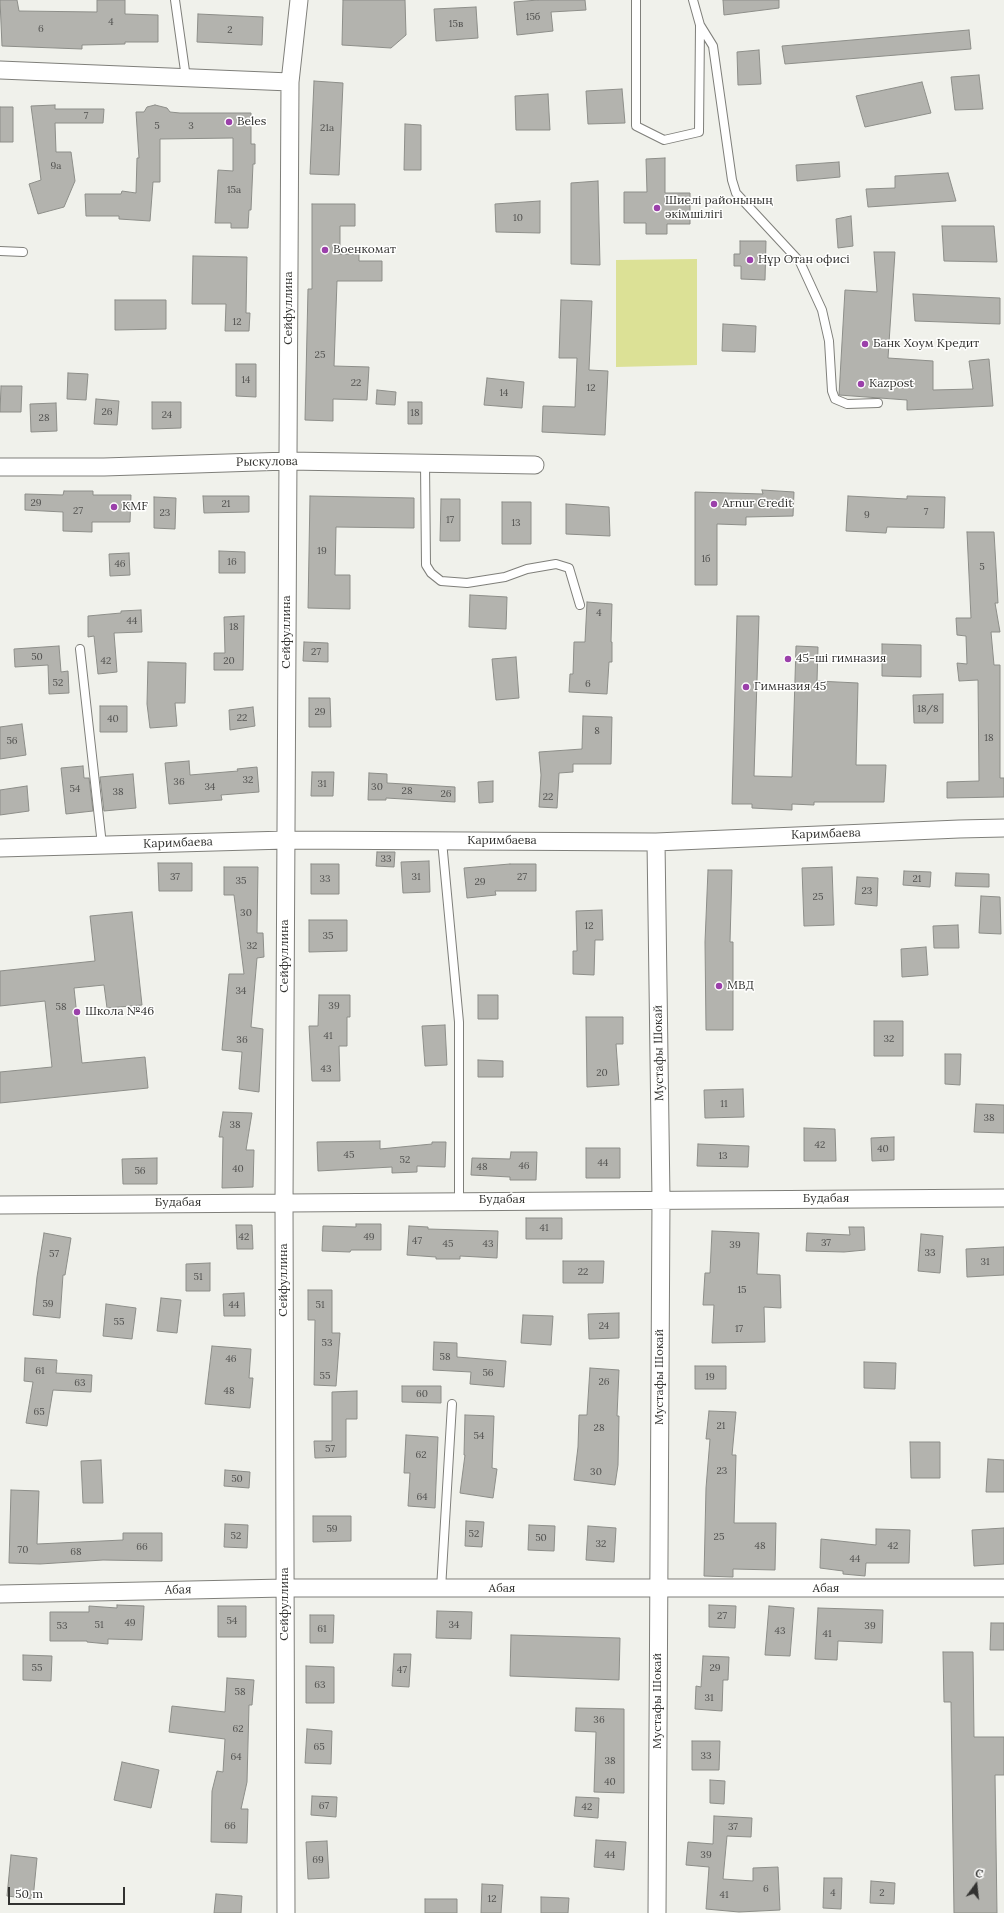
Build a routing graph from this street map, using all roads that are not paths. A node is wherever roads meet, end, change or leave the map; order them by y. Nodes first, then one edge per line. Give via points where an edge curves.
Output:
1 (175, 0) edge
2 (299, 0) edge
3 (636, 0) edge
4 (693, 0) edge
5 (700, 25) junction
6 (0, 70) edge
7 (186, 78) junction
8 (290, 82) junction
9 (0, 251) edge
10 (23, 252) dead end
11 (878, 403) dead end
12 (288, 461) junction
13 (425, 463) junction
14 (535, 465) dead end
15 (0, 467) edge
16 (580, 605) dead end
17 (80, 649) dead end
18 (1004, 828) edge
19 (286, 840) junction
20 (442, 840) junction
21 (656, 842) junction
22 (102, 845) junction
23 (0, 848) edge
24 (1004, 1198) edge
25 (661, 1199) junction
26 (459, 1201) junction
27 (284, 1202) junction
28 (0, 1205) edge
29 (452, 1404) dead end
30 (285, 1588) junction
31 (1004, 1588) edge
32 (441, 1589) junction
33 (658, 1589) junction
34 (0, 1594) edge
35 (286, 1913) edge
36 (656, 1913) edge

1 - 7 lane
2 - 8 street, Сейфуллина
3 - 5 lane via 636,126 664,140 699,132
4 - 5 lane
5 - 11 lane via 713,46 736,193 800,262 822,310 829,341 832,391 835,399 847,404
6 - 7 street
7 - 8 street
8 - 12 street, Сейфуллина
9 - 10 lane
12 - 13 street, Рыскулова
12 - 15 street, Рыскулова via 104,467
12 - 19 street, Сейфуллина
13 - 14 street, Рыскулова
13 - 16 lane via 426,565 431,573 441,581 467,583 505,577 528,569 556,564 569,568
17 - 22 lane
18 - 21 street, Каримбаева
19 - 20 street, Каримбаева
19 - 22 street, Каримбаева
19 - 27 street, Сейфуллина
20 - 21 street, Каримбаева
20 - 26 lane via 459,1022
21 - 25 street, Мустафы Шокай
22 - 23 street, Каримбаева
24 - 25 street, Будабая
25 - 26 street, Будабая
25 - 33 street, Мустафы Шокай
26 - 27 street, Будабая
27 - 28 street, Будабая
27 - 30 street, Сейфуллина
29 - 32 lane
30 - 32 street, Абая
30 - 34 street, Абая
30 - 35 street, Сейфуллина
31 - 33 street, Абая
32 - 33 street, Абая
33 - 36 street, Мустафы Шокай

